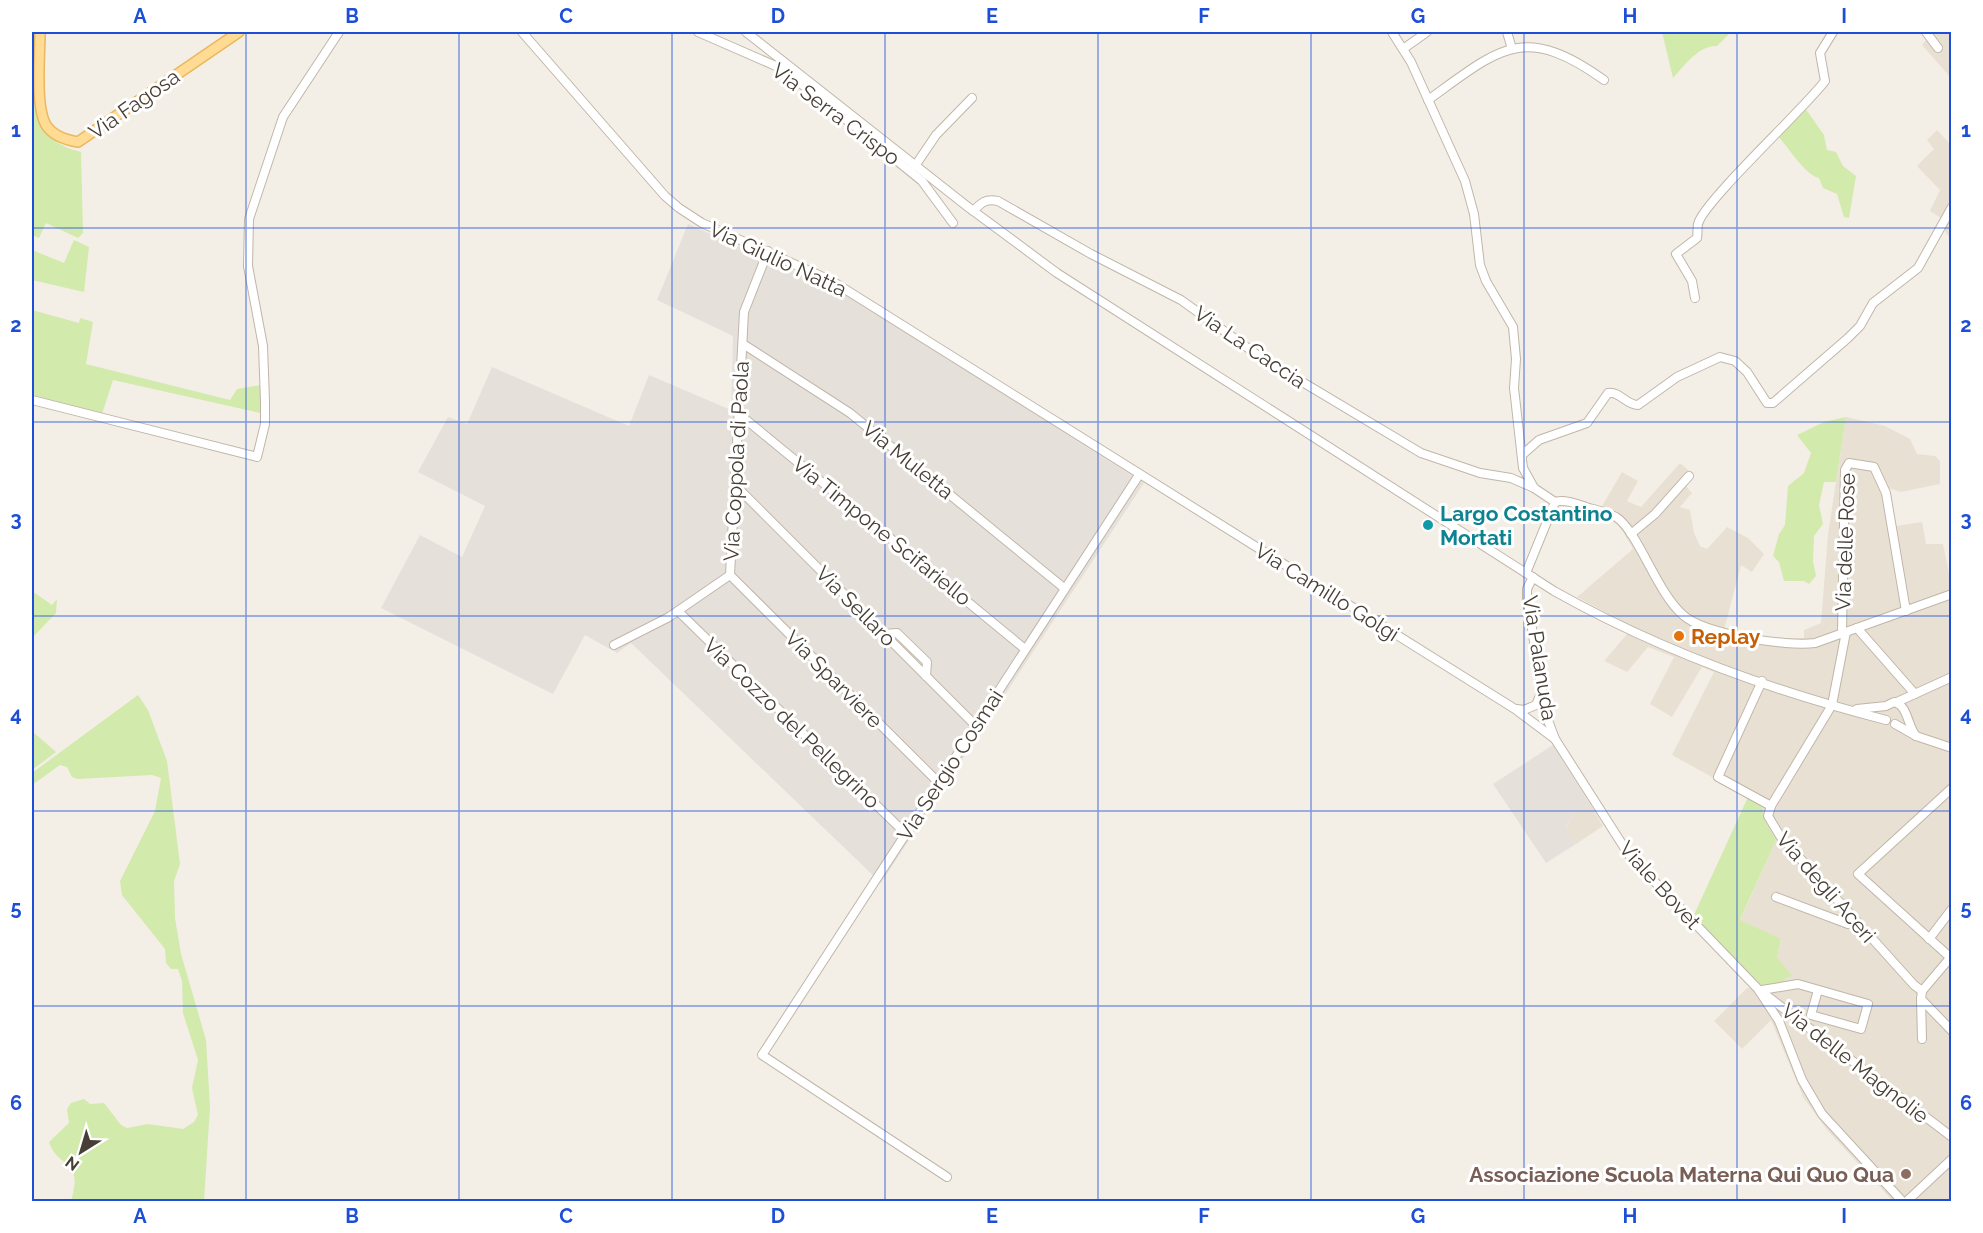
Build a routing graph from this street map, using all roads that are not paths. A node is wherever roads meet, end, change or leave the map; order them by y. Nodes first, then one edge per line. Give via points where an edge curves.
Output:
1 (40, 32) edge
2 (238, 32) edge
3 (339, 32) edge
4 (522, 32) edge
5 (698, 32) edge
6 (746, 32) edge
7 (1392, 32) edge
8 (1427, 32) edge
9 (1507, 32) edge
10 (1833, 32) edge
11 (1926, 32) edge
12 (1938, 48) dead end
13 (1402, 49) junction
14 (1512, 49) junction
15 (1604, 80) dead end
16 (972, 98) dead end
17 (1428, 100) junction
18 (915, 166) junction
19 (1952, 207) edge
20 (973, 211) junction
21 (1946, 217) junction
22 (953, 223) dead end
23 (1952, 225) edge
24 (768, 251) junction
25 (1695, 298) dead end
26 (743, 344) junction
27 (32, 400) edge
28 (740, 414) junction
29 (1522, 455) junction
30 (1139, 475) junction
31 (1689, 476) dead end
32 (735, 485) junction
33 (1533, 488) junction
34 (1555, 502) junction
35 (1631, 534) junction
36 (730, 574) junction
37 (1529, 575) junction
38 (1064, 588) junction
39 (1952, 594) edge
40 (678, 611) junction
41 (1906, 611) junction
42 (1857, 628) junction
43 (1844, 632) junction
44 (614, 645) dead end
45 (1025, 649) junction
46 (1952, 677) edge
47 (1762, 681) junction
48 (1543, 689) junction
49 (1924, 690) junction
50 (1915, 694) junction
51 (1897, 702) junction
52 (1832, 705) junction
53 (1886, 706) junction
54 (1515, 709) junction
55 (1851, 710) junction
56 (1905, 714) junction
57 (1886, 720) junction
58 (1895, 724) junction
59 (976, 726) junction
60 (1916, 736) junction
61 (1555, 739) junction
62 (1952, 748) edge
63 (939, 783) junction
64 (1952, 788) edge
65 (1771, 806) junction
66 (906, 834) junction
67 (1776, 897) dead end
68 (1952, 909) edge
69 (1859, 925) junction
70 (1929, 939) junction
71 (1951, 959) edge
72 (1790, 984) junction
73 (1758, 989) junction
74 (1818, 990) junction
75 (1922, 995) junction
76 (1780, 1005) junction
77 (1800, 1020) junction
78 (1779, 1021) junction
79 (1952, 1030) edge
80 (1922, 1039) dead end
81 (1952, 1127) edge
82 (1942, 1130) junction
83 (1952, 1137) edge
84 (1952, 1160) edge
85 (947, 1177) dead end
86 (1904, 1202) edge

1 - 2 main road, Via Fagosa via 41,109 46,126 63,139 78,142
3 - 27 street via 283,117 249,219 250,287 263,346 265,424 258,458
4 - 24 street, Via Giulio Natta via 679,208 702,223
5 - 22 street, Via Serra Crispo via 778,67 812,92 922,181
6 - 18 street
7 - 13 street
8 - 13 street
9 - 14 street
10 - 25 street via 1820,53 1825,81 1720,193 1698,224 1697,238 1676,255 1692,281
11 - 12 street
13 - 17 street
14 - 15 street via 1550,49
14 - 17 street via 1486,58
16 - 18 street via 936,135
17 - 29 street via 1465,181 1474,214 1480,265 1513,327 1514,388
18 - 20 street
19 - 21 street
20 - 33 street, Via La Caccia via 982,202 998,201 1181,300 1259,356 1420,453 1480,473 1511,478
20 - 37 street via 1057,273
21 - 23 street
21 - 29 street via 1918,268 1873,303 1848,338 1773,403 1767,403 1741,366 1720,357 1677,377 1638,405 1608,393 1587,423 1539,440
24 - 26 street, Via Coppola di Paola via 744,312
24 - 30 street, Via Giulio Natta via 832,282
26 - 28 street, Via Coppola di Paola
26 - 38 street, Via Muletta via 850,413
28 - 32 street, Via Coppola di Paola
28 - 45 street, Via Timpone Scifariello
29 - 33 street via 1523,468
30 - 38 street, Via Sergio Cosmai
30 - 54 street, Via Camillo Golgi
31 - 35 street
32 - 36 street, Via Coppola di Paola
32 - 59 street, Via Sellaro
33 - 34 street
34 - 35 street via 1569,501 1607,513
34 - 37 street, Via Palanuda
35 - 43 street via 1652,574 1681,613 1702,627 1786,644 1815,642
36 - 40 street, Via Coppola di Paola
36 - 63 street, Via Sparviere
37 - 47 street via 1642,636
37 - 48 street, Via Palanuda via 1527,598
38 - 45 street, Via Sergio Cosmai
39 - 41 street
40 - 44 street, Via Coppola di Paola
40 - 66 street, Via Cozzo del Pellegrino
41 - 42 street
41 - 43 street, Via delle Rose via 1886,493 1870,464 1849,463 1845,470
42 - 43 street
42 - 50 street
43 - 52 street
45 - 59 street, Via Sergio Cosmai
46 - 49 street
47 - 52 street
47 - 65 street via 1718,777
48 - 54 street via 1536,705
48 - 61 street, Via Palanuda via 1546,715
49 - 50 street
49 - 56 street
50 - 51 street
51 - 53 street
51 - 56 street
52 - 55 street
52 - 65 street, Via degli Aceri
53 - 55 street
53 - 57 street
54 - 61 street, Via Camillo Golgi
55 - 57 street
56 - 58 street
56 - 60 street via 1908,727
57 - 58 street
58 - 60 street
59 - 63 street, Via Sergio Cosmai
60 - 62 street
61 - 73 street, Viale Bovet via 1629,855
63 - 66 street, Via Sergio Cosmai
64 - 70 street via 1858,874
65 - 69 street, Via degli Aceri via 1768,816 1780,836
66 - 85 street, Via Sergio Cosmai via 762,1055
67 - 69 street
68 - 70 street
69 - 75 street, Via degli Aceri
70 - 71 street
71 - 75 street
72 - 73 street via 1765,992
72 - 74 street
72 - 76 street via 1781,994
73 - 76 street, Via delle Magnolie
73 - 78 street, Viale Bovet
74 - 74 street via 1868,1005 1861,1029 1811,1015
75 - 79 street, Via degli Aceri
75 - 80 street
76 - 77 street, Via delle Magnolie
77 - 78 street via 1783,1015
77 - 82 street, Via delle Magnolie
78 - 86 street, Viale Bovet via 1816,1106
81 - 82 street
82 - 83 street, Via delle Magnolie
84 - 86 street

